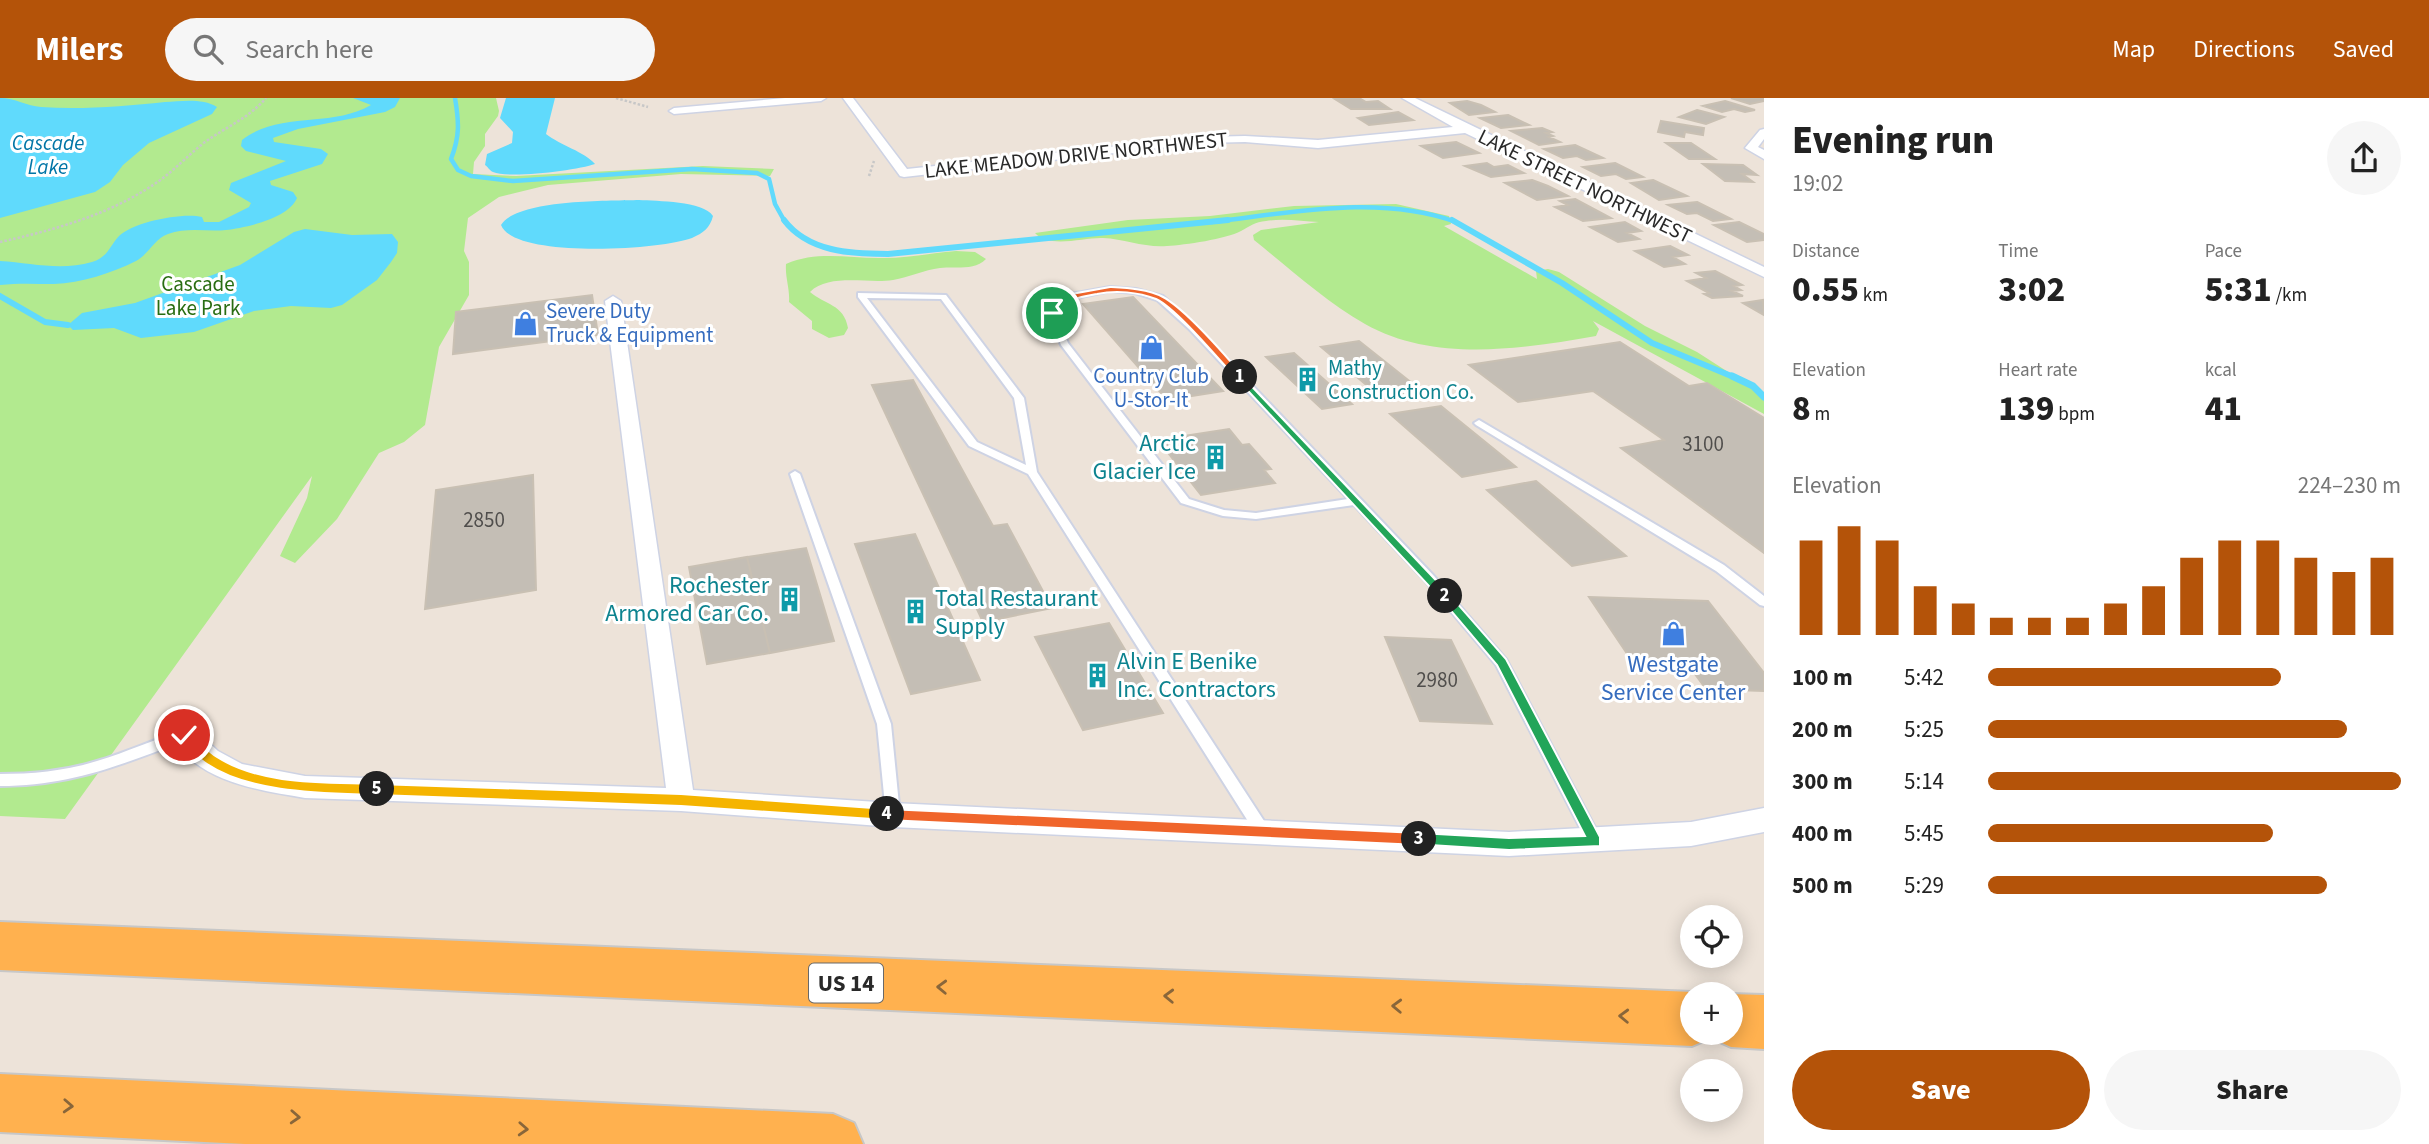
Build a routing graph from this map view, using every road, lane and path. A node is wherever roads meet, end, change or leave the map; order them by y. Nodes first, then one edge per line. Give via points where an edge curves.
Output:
1 (266, 98) edge
2 (616, 98) edge
3 (821, 98) edge
4 (848, 98) edge
5 (1407, 98) edge
6 (648, 107) dead end
7 (674, 111) dead end
8 (1466, 129) junction
9 (1764, 132) edge
10 (1764, 155) edge
11 (0, 242) edge
12 (1764, 273) edge
13 (613, 301) dead end
14 (1479, 423) dead end
15 (1032, 472) junction
16 (794, 474) dead end
17 (1357, 501) junction
18 (1764, 602) edge
19 (184, 735) joint
20 (0, 780) edge
21 (681, 800) junction
22 (893, 815) junction
23 (1764, 820) edge
24 (1264, 832) junction
25 (1595, 842) junction
26 (0, 946) edge
27 (1680, 1018) edge
28 (1743, 1021) edge
29 (1764, 1022) edge
30 (0, 1103) edge
31 (833, 1144) edge

1 - 11 path via 257,111 201,144 147,189 72,225
2 - 6 path
3 - 7 street
4 - 8 street, LAKE MEADOW DRIVE NORTHWEST via 904,173 1211,140 1318,144
5 - 8 street, LAKE STREET NORTHWEST
8 - 12 street, LAKE STREET NORTHWEST
9 - 10 street via 1751,148
13 - 21 street
14 - 18 lane via 1720,568
15 - 15 lane via 1019,398 943,297 861,295 973,444
15 - 24 lane
16 - 22 lane via 884,724
17 - 17 lane via 1256,516 1223,513 1185,500 1064,343 1052,313 1068,297 1110,289 1160,298
17 - 25 lane via 1501,662
19 - 20 lane via 81,774
19 - 21 street via 212,761 273,782 304,787
21 - 22 street
22 - 24 street
23 - 25 street via 1691,834
24 - 25 street via 1509,844
27 -> 26 highway, US 14
28 - 29 highway
30 -> 31 highway

